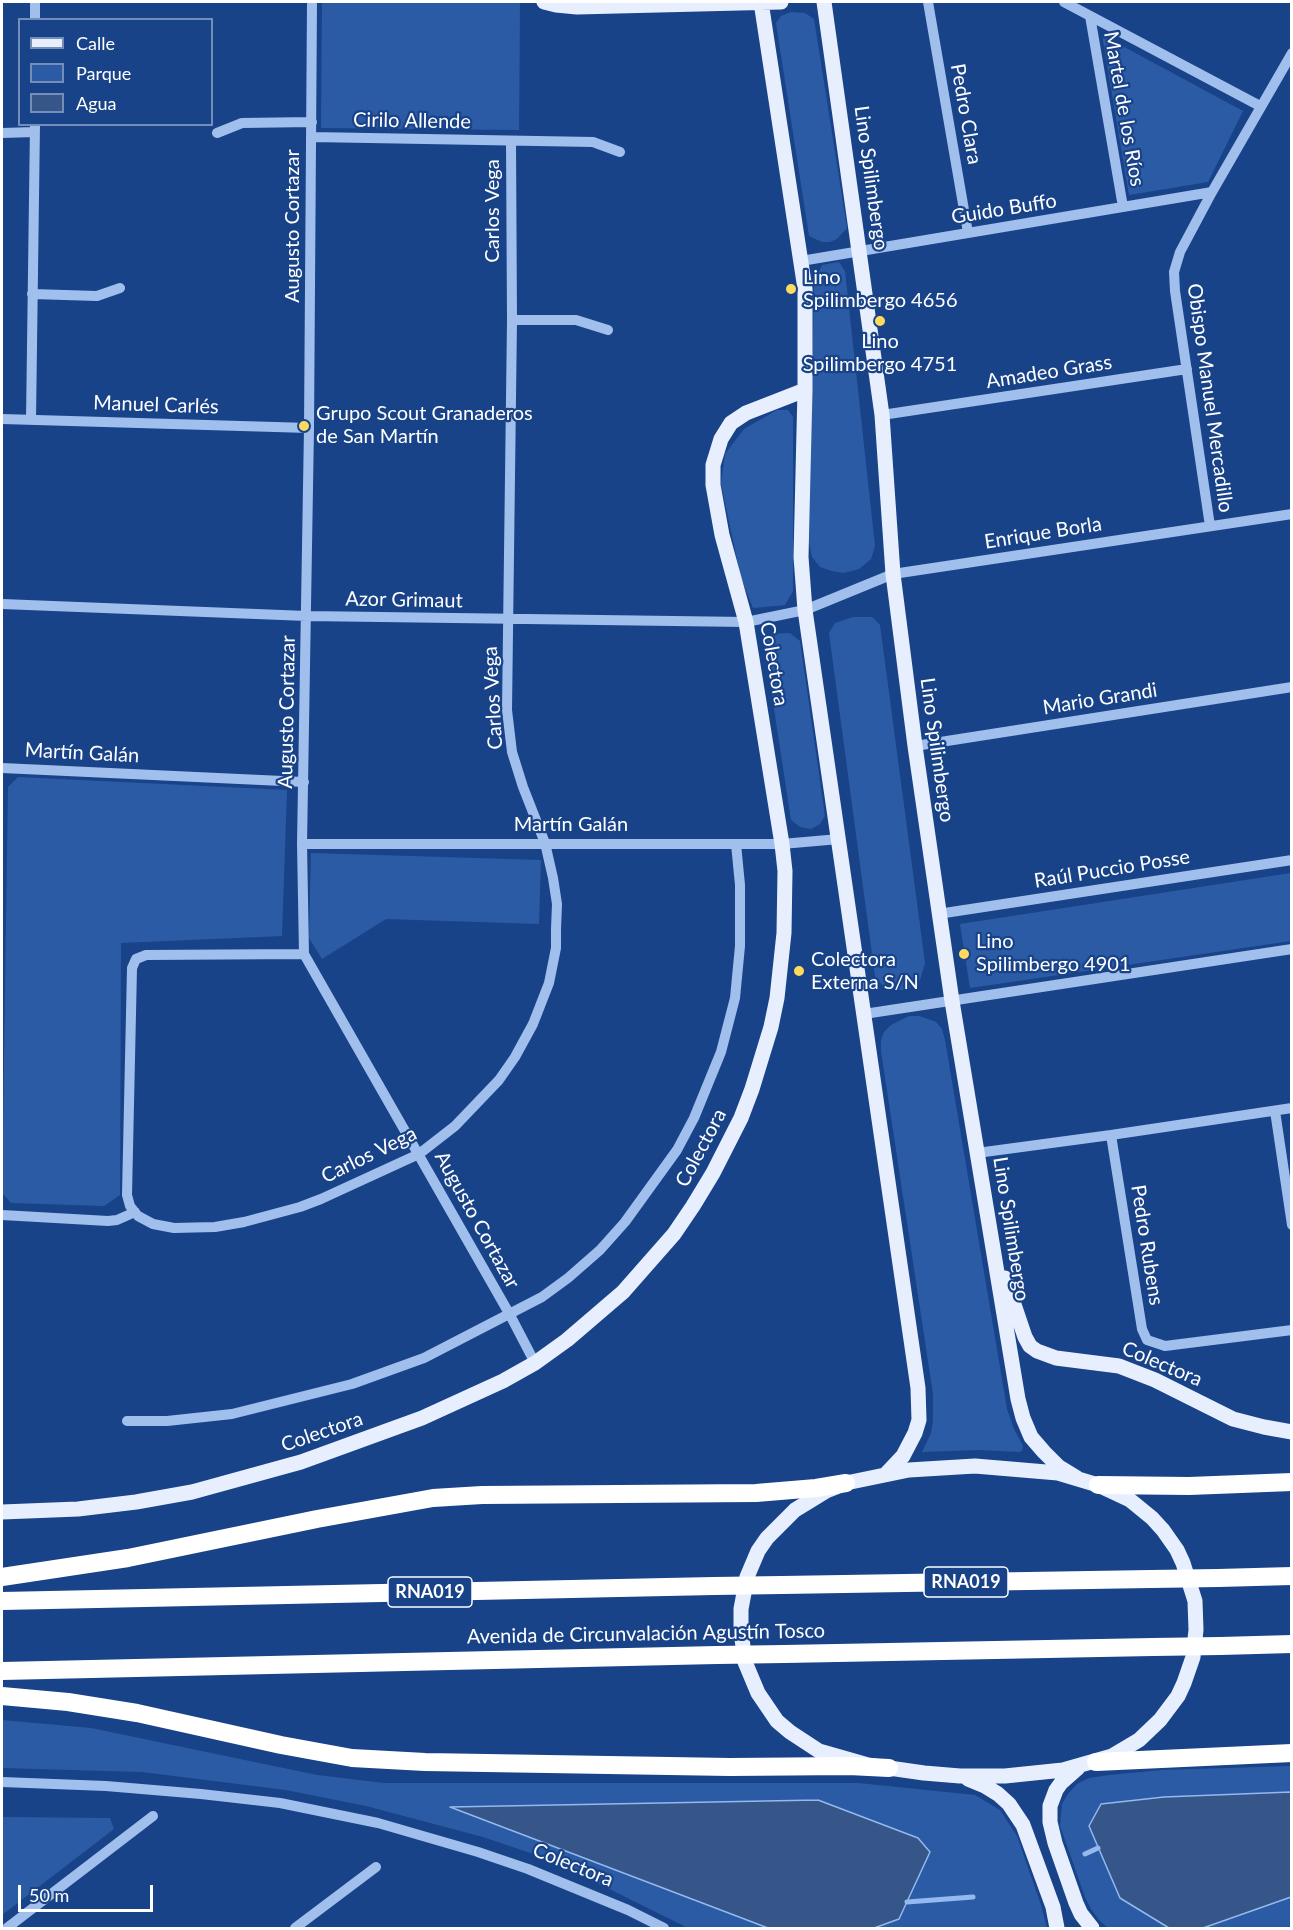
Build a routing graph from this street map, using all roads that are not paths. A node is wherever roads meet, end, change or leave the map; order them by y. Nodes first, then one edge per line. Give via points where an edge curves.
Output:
1 (35, 2) edge
2 (312, 2) edge
3 (544, 2) edge
4 (762, 2) edge
5 (781, 2) edge
6 (824, 2) edge
7 (928, 2) edge
8 (1064, 2) edge
9 (1090, 16) junction
10 (35, 18) edge
11 (1292, 53) edge
12 (1260, 106) junction
13 (312, 122) junction
14 (35, 128) edge
15 (2, 133) edge
16 (217, 133) dead end
17 (312, 136) junction
18 (511, 142) junction
19 (620, 152) dead end
20 (1212, 192) junction
21 (1123, 207) junction
22 (968, 233) junction
23 (860, 251) junction
24 (801, 261) junction
25 (120, 288) dead end
26 (32, 294) junction
27 (512, 320) junction
28 (608, 330) dead end
29 (1187, 369) junction
30 (805, 390) junction
31 (882, 415) junction
32 (2, 419) edge
33 (32, 420) junction
34 (309, 428) junction
35 (1292, 514) edge
36 (1210, 526) junction
37 (893, 574) junction
38 (2, 604) edge
39 (806, 610) junction
40 (307, 616) junction
41 (507, 619) junction
42 (746, 622) junction
43 (1292, 687) edge
44 (915, 746) junction
45 (2, 768) edge
46 (304, 782) junction
47 (839, 838) junction
48 (544, 843) junction
49 (303, 844) junction
50 (736, 844) junction
51 (782, 844) junction
52 (1292, 861) edge
53 (938, 914) junction
54 (1292, 949) edge
55 (304, 954) junction
56 (952, 1001) junction
57 (864, 1014) junction
58 (1292, 1108) edge
59 (1275, 1111) junction
60 (1111, 1135) junction
61 (977, 1153) junction
62 (419, 1154) junction
63 (135, 1212) junction
64 (2, 1215) edge
65 (1292, 1225) edge
66 (990, 1230) junction
67 (510, 1315) junction
68 (1292, 1329) edge
69 (535, 1363) junction
70 (127, 1421) dead end
71 (1292, 1432) edge
72 (886, 1473) junction
73 (1077, 1478) junction
74 (1292, 1482) edge
75 (846, 1483) junction
76 (1098, 1485) junction
77 (2, 1512) edge
78 (1292, 1576) edge
79 (2, 1577) edge
80 (2, 1601) edge
81 (1292, 1644) edge
82 (2, 1671) edge
83 (2, 1696) edge
84 (1292, 1753) edge
85 (1088, 1764) junction
86 (889, 1768) junction
87 (960, 1776) junction
88 (2, 1782) edge
89 (153, 1816) dead end
90 (376, 1867) dead end
91 (7, 1929) edge
92 (295, 1929) edge
93 (664, 1929) edge
94 (1057, 1929) edge
95 (1092, 1929) edge

1 - 10 street
2 - 13 street, Augusto Cortazar
3 - 4 main road via 577,7
4 - 5 main road
4 - 24 main road
6 - 23 main road, Lino Spilimbergo
7 - 22 street, Pedro Clara
8 - 9 street
9 - 12 street
9 - 21 street, Martel de los Ríos
11 - 12 street, Obispo Manuel Mercadillo
12 - 20 street, Obispo Manuel Mercadillo
13 - 16 street via 242,123
13 - 17 street, Augusto Cortazar
14 - 15 street
14 - 26 street
17 - 18 street, Cirilo Allende
17 - 34 street, Augusto Cortazar
18 - 19 street, Cirilo Allende via 593,142
18 - 27 street, Carlos Vega
20 - 21 street, Guido Buffo
20 - 29 street, Obispo Manuel Mercadillo via 1180,252 1174,272
21 - 22 street, Guido Buffo
22 - 23 street, Guido Buffo
23 - 24 street, Guido Buffo
23 - 31 main road, Lino Spilimbergo
24 - 30 main road
25 - 26 street via 97,296
26 - 33 street
27 - 28 street via 576,320
27 - 41 street, Carlos Vega
29 - 31 street, Amadeo Grass
29 - 36 street, Obispo Manuel Mercadillo
30 - 39 main road via 801,557
30 - 42 main road, Colectora via 746,413 731,423 713,465 722,535
31 - 37 main road, Lino Spilimbergo
32 - 33 street, Manuel Carlés
33 - 34 street, Manuel Carlés
34 - 40 street, Augusto Cortazar
35 - 36 street, Enrique Borla
36 - 37 street, Enrique Borla
37 - 39 street, Enrique Borla
37 - 44 main road, Lino Spilimbergo
38 - 40 street, Azor Grimaut
39 - 42 street, Azor Grimaut
39 - 47 main road
40 - 41 street, Azor Grimaut
40 - 46 street, Augusto Cortazar
41 - 42 street, Azor Grimaut
41 - 48 street, Carlos Vega via 508,730 523,787
42 - 51 main road, Colectora
43 - 44 street, Mario Grandi
44 - 53 main road, Lino Spilimbergo
45 - 46 street, Martín Galán
46 - 49 street, Augusto Cortazar
47 - 51 street, Martín Galán
47 - 57 main road
48 - 49 street, Martín Galán
48 - 50 street, Martín Galán
48 - 62 street, Carlos Vega via 557,904 556,948 549,982 533,1024 499,1080 455,1126
49 - 55 street, Augusto Cortazar
50 - 51 street, Martín Galán
50 - 67 street via 740,946 735,998 721,1052 694,1118 677,1150 626,1222 568,1278
51 - 69 main road, Colectora via 784,933 777,998 759,1070 732,1137 693,1206 649,1264 597,1316
52 - 53 street, Raúl Puccio Posse
53 - 56 main road, Lino Spilimbergo
54 - 56 street
55 - 62 street, Augusto Cortazar
55 - 63 street via 146,955 136,959 132,968 127,1195
56 - 57 street
56 - 61 main road, Lino Spilimbergo
57 - 72 main road via 920,1407 909,1445
58 - 59 street
59 - 60 street
59 - 65 street
60 - 61 street
60 - 68 street, Pedro Rubens via 1142,1329 1147,1340 1165,1346
61 - 66 main road, Lino Spilimbergo
62 - 63 street, Carlos Vega via 321,1199 244,1222 174,1228 153,1224
62 - 67 street, Augusto Cortazar
63 - 64 street via 108,1221
66 - 71 main road, Colectora via 1025,1337 1037,1351 1056,1358 1119,1366 1233,1419
66 - 73 main road, Lino Spilimbergo via 1023,1418 1044,1452
67 - 69 street, Augusto Cortazar
67 - 70 street via 424,1358 352,1384 232,1414
69 - 77 main road, Colectora via 422,1418 248,1478 136,1502
72 - 73 main road via 975,1466 1037,1470
72 - 75 main road
73 - 76 main road
74 - 76 highway
75 - 79 highway via 756,1493 441,1498 329,1516 128,1558
75 - 86 main road via 795,1510 758,1551 743,1594 742,1648 758,1693 790,1732 819,1751
76 - 85 main road via 1141,1508 1170,1540 1192,1587 1196,1630 1190,1669 1169,1709 1139,1740
78 - 80 highway, RNA019, bridge
81 - 82 highway, Avenida de Circunvalación Agustín Tosco, bridge
83 - 86 highway via 137,1713 317,1752 382,1760
84 - 85 highway
85 - 87 main road via 1026,1774
85 - 95 main road via 1056,1790 1050,1822 1076,1904
86 - 87 main road
87 - 94 main road via 998,1794 1019,1818 1053,1907
88 - 93 street, Colectora via 201,1794 280,1803 378,1823 528,1869
89 - 91 street
90 - 92 street

